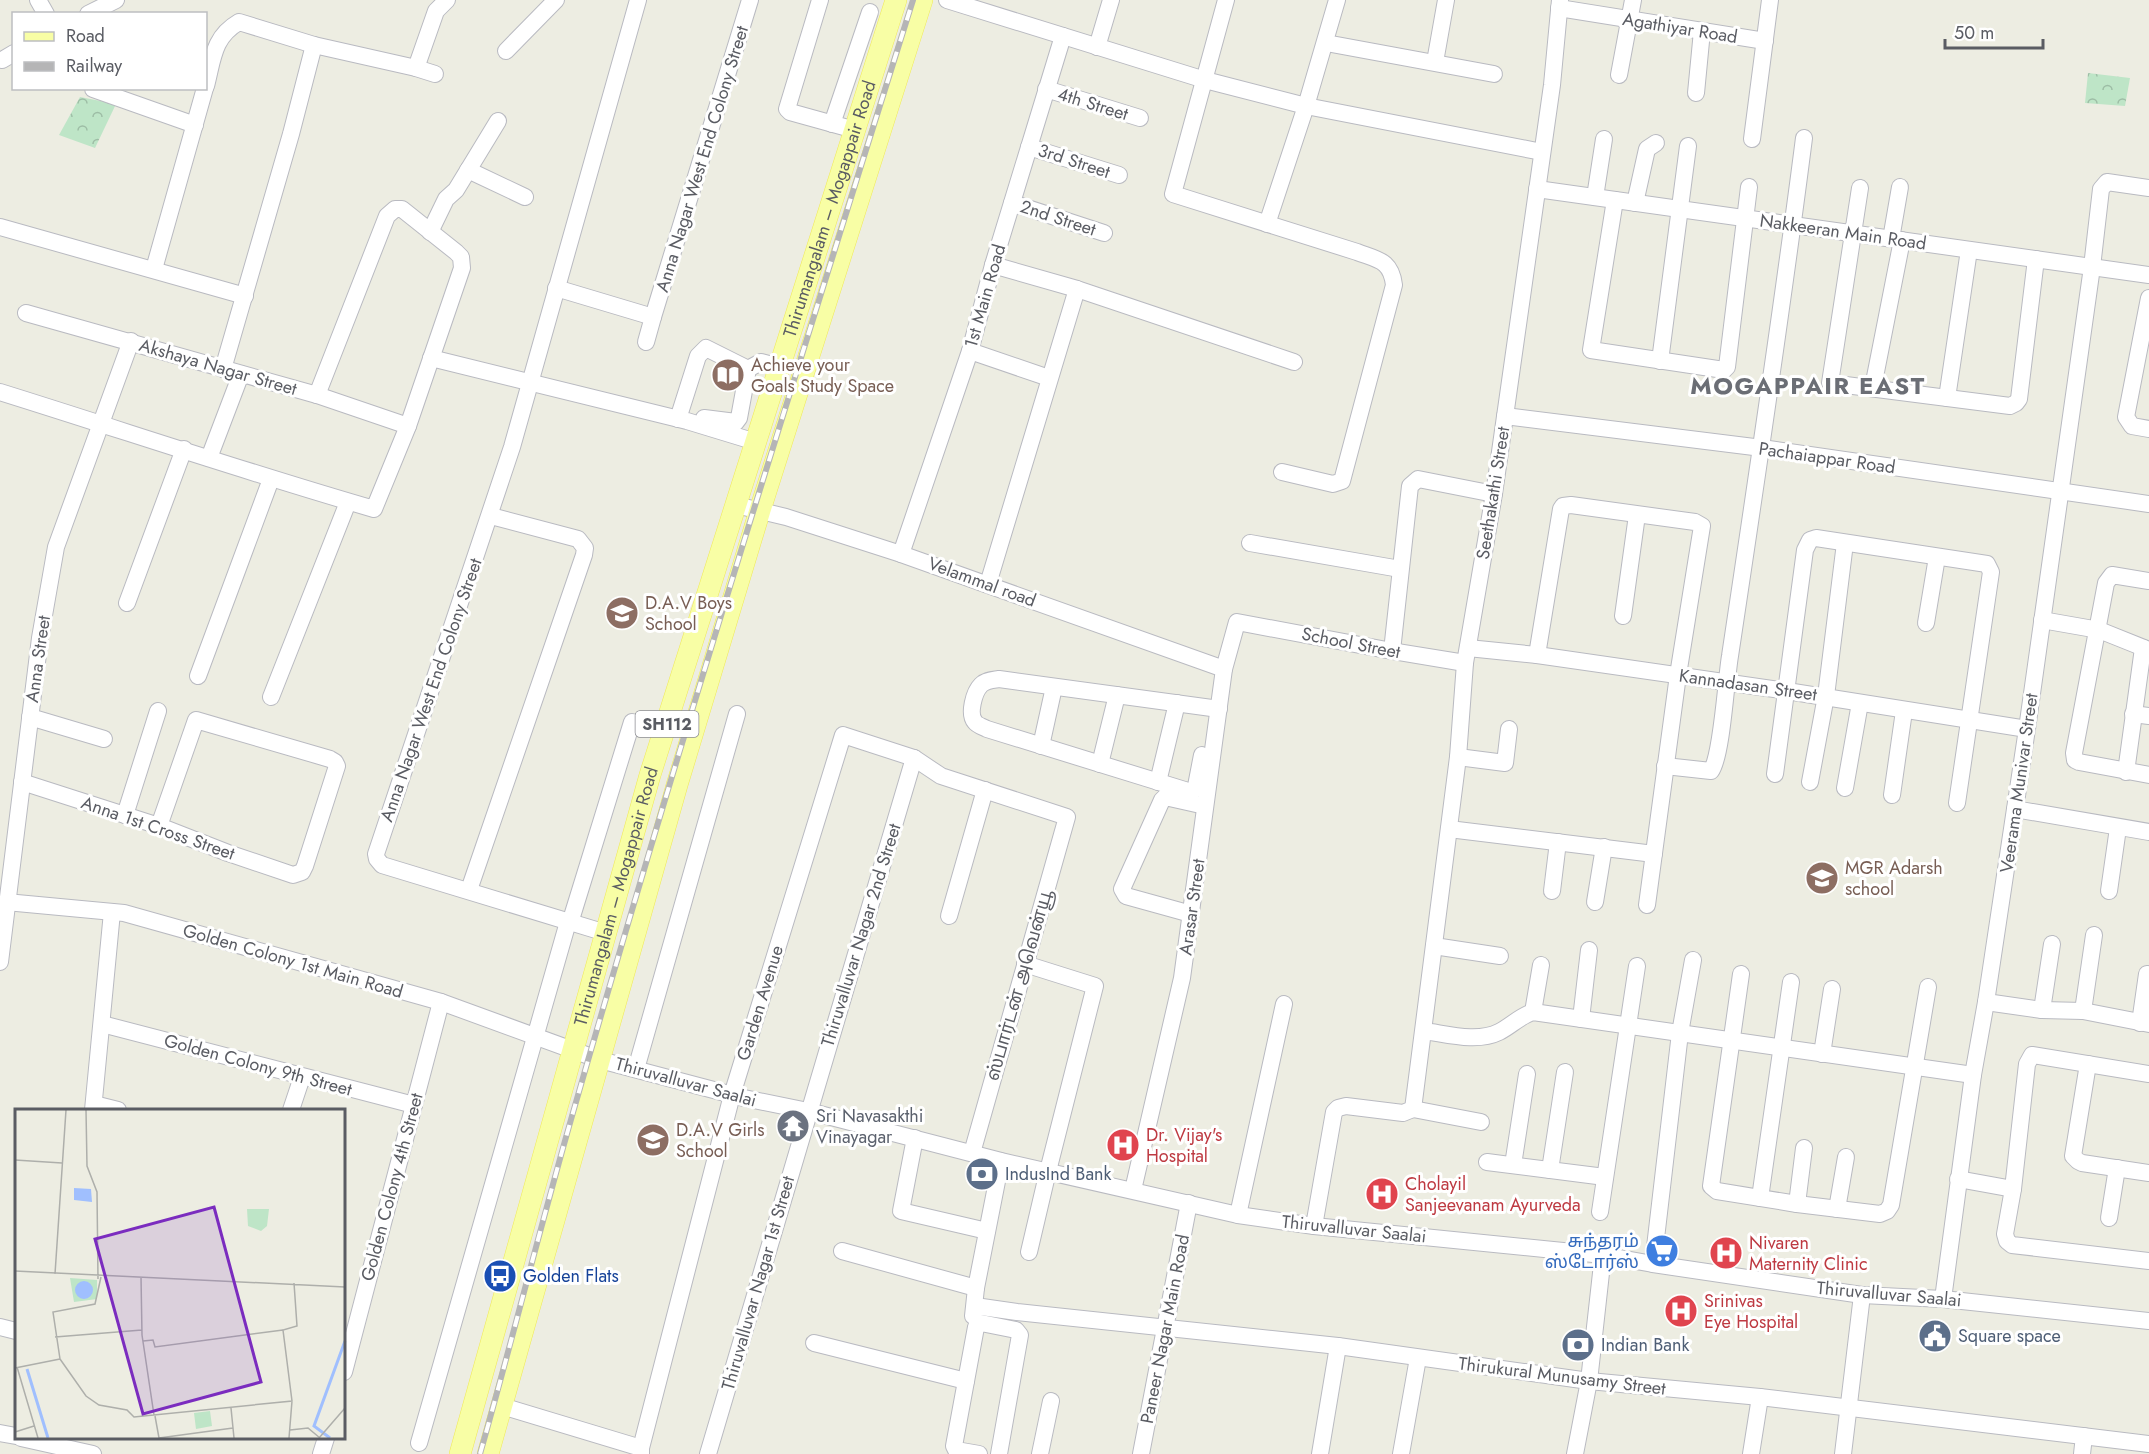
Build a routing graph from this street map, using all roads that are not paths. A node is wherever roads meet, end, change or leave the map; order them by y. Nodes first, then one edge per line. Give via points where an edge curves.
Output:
1 (116, 0) edge
2 (447, 0) edge
3 (556, 0) edge
4 (638, 0) edge
5 (750, 0) edge
6 (820, 0) edge
7 (922, 0) edge
8 (947, 0) edge
9 (1111, 0) edge
10 (1226, 0) edge
11 (1337, 0) edge
12 (1446, 0) edge
13 (1633, 0) edge
14 (1770, 0) edge
15 (1559, 4) edge
16 (871, 6) edge
17 (893, 9) edge
18 (92, 12) edge
19 (1630, 20) junction
20 (1702, 31) junction
21 (1063, 36) junction
22 (1765, 41) junction
23 (1326, 43) junction
24 (314, 45) junction
25 (1097, 47) junction
26 (506, 51) dead end
27 (1435, 62) junction
28 (416, 68) junction
29 (435, 74) dead end
30 (1494, 74) dead end
31 (1619, 75) dead end
32 (207, 80) edge
33 (1205, 80) junction
34 (1046, 89) junction
35 (96, 90) edge
36 (204, 90) edge
37 (1696, 93) dead end
38 (1306, 106) junction
39 (1140, 118) dead end
40 (498, 121) dead end
41 (832, 124) junction
42 (195, 125) junction
43 (855, 130) junction
44 (1804, 138) dead end
45 (1752, 139) dead end
46 (1604, 140) dead end
47 (1656, 143) dead end
48 (1688, 146) dead end
49 (1029, 147) junction
50 (1542, 152) junction
51 (468, 170) junction
52 (1119, 175) dead end
53 (1749, 187) dead end
54 (1900, 187) dead end
55 (2149, 188) edge
56 (1537, 189) junction
57 (1860, 189) dead end
58 (525, 196) dead end
59 (1594, 197) junction
60 (1615, 200) junction
61 (1012, 203) junction
62 (1635, 203) junction
63 (1681, 209) junction
64 (1745, 218) junction
65 (1267, 224) junction
66 (1793, 224) junction
67 (0, 227) edge
68 (430, 232) junction
69 (1104, 233) dead end
70 (1853, 233) junction
71 (1897, 239) junction
72 (1969, 249) junction
73 (2036, 259) junction
74 (993, 265) junction
75 (2092, 267) junction
76 (153, 269) junction
77 (2149, 275) edge
78 (556, 288) junction
79 (1077, 289) junction
80 (245, 296) junction
81 (2149, 298) edge
82 (26, 312) dead end
83 (653, 317) junction
84 (131, 341) junction
85 (646, 342) dead end
86 (970, 351) junction
87 (431, 358) junction
88 (1660, 361) junction
89 (1294, 362) dead end
90 (780, 367) junction
91 (223, 369) junction
92 (748, 369) junction
93 (241, 374) junction
94 (1049, 378) junction
95 (530, 382) junction
96 (1873, 387) junction
97 (0, 392) edge
98 (317, 396) junction
99 (1947, 398) junction
100 (1505, 416) junction
101 (679, 417) junction
102 (101, 423) junction
103 (408, 426) junction
104 (2149, 429) edge
105 (756, 442) junction
106 (1762, 448) junction
107 (184, 449) junction
108 (209, 458) junction
109 (1282, 472) dead end
110 (271, 479) junction
111 (2060, 492) junction
112 (1494, 494) junction
113 (348, 502) junction
114 (2149, 504) edge
115 (736, 506) junction
116 (760, 510) junction
117 (1637, 515) junction
118 (490, 516) junction
119 (1250, 543) dead end
120 (1845, 543) junction
121 (902, 554) junction
122 (1937, 557) junction
123 (1400, 569) junction
124 (2149, 581) edge
125 (988, 584) junction
126 (127, 603) dead end
127 (1623, 616) dead end
128 (2042, 620) junction
129 (1237, 622) joint
130 (1926, 623) dead end
131 (2099, 630) junction
132 (2146, 649) edge
133 (1392, 651) junction
134 (1537, 655) junction
135 (1467, 656) junction
136 (1224, 669) junction
137 (1678, 675) junction
138 (198, 676) dead end
139 (1726, 683) junction
140 (1054, 687) junction
141 (1787, 691) junction
142 (1117, 695) junction
143 (1826, 696) junction
144 (271, 698) dead end
145 (1177, 703) junction
146 (1860, 703) junction
147 (1215, 708) junction
148 (158, 711) dead end
149 (1904, 711) junction
150 (737, 714) dead end
151 (2141, 715) edge
152 (30, 717) junction
153 (1969, 721) junction
154 (632, 722) dead end
155 (1509, 729) dead end
156 (2027, 729) junction
157 (104, 739) dead end
158 (1041, 746) junction
159 (1458, 757) junction
160 (914, 758) junction
161 (1100, 764) junction
162 (1665, 766) junction
163 (2126, 772) junction
164 (1775, 774) dead end
165 (2149, 775) edge
166 (22, 782) junction
167 (1158, 782) junction
168 (1810, 782) dead end
169 (1845, 788) dead end
170 (985, 790) junction
171 (1892, 795) dead end
172 (1958, 803) dead end
173 (1205, 806) junction
174 (2015, 809) junction
175 (125, 815) junction
176 (159, 826) junction
177 (2118, 828) junction
178 (1449, 830) junction
179 (2149, 832) edge
180 (1558, 842) junction
181 (1604, 848) junction
182 (1654, 854) junction
183 (469, 890) junction
184 (1552, 891) dead end
185 (2109, 891) dead end
186 (6, 902) junction
187 (1595, 902) dead end
188 (1647, 905) dead end
189 (112, 912) junction
190 (1191, 914) junction
191 (949, 916) dead end
192 (569, 922) junction
193 (606, 933) junction
194 (2094, 934) dead end
195 (2052, 944) dead end
196 (1434, 946) junction
197 (1589, 950) dead end
198 (0, 955) edge
199 (1500, 956) dead end
200 (1693, 960) dead end
201 (1025, 964) junction
202 (1541, 965) dead end
203 (1637, 966) dead end
204 (1741, 974) dead end
205 (2147, 974) dead end
206 (1791, 982) dead end
207 (1928, 987) dead end
208 (1832, 989) dead end
209 (441, 1002) junction
210 (1986, 1002) junction
211 (1284, 1004) dead end
212 (2042, 1010) junction
213 (2083, 1011) junction
214 (1533, 1012) junction
215 (1581, 1019) junction
216 (102, 1024) junction
217 (2145, 1024) edge
218 (1629, 1026) junction
219 (1424, 1031) junction
220 (1680, 1034) junction
221 (536, 1036) junction
222 (1732, 1041) junction
223 (1782, 1048) junction
224 (574, 1051) junction
225 (1822, 1054) junction
226 (600, 1060) junction
227 (2088, 1064) junction
228 (1916, 1067) junction
229 (636, 1069) junction
230 (1565, 1072) dead end
231 (1527, 1074) dead end
232 (2149, 1074) edge
233 (1973, 1075) junction
234 (302, 1077) junction
235 (732, 1095) junction
236 (414, 1105) junction
237 (93, 1107) edge
238 (110, 1109) edge
239 (291, 1109) edge
240 (1413, 1109) junction
241 (808, 1111) junction
242 (1481, 1122) dead end
243 (915, 1138) junction
244 (1804, 1148) dead end
245 (972, 1153) junction
246 (1846, 1157) dead end
247 (1001, 1161) junction
248 (1487, 1162) dead end
249 (1513, 1165) junction
250 (2117, 1168) junction
251 (1550, 1170) junction
252 (1048, 1171) junction
253 (2149, 1173) edge
254 (1605, 1177) junction
255 (1958, 1179) junction
256 (2013, 1189) junction
257 (1133, 1190) junction
258 (1760, 1198) junction
259 (1189, 1203) junction
260 (1797, 1204) junction
261 (1837, 1209) junction
262 (1600, 1212) dead end
263 (1238, 1215) junction
264 (2109, 1218) dead end
265 (1314, 1226) junction
266 (987, 1232) junction
267 (842, 1251) dead end
268 (1029, 1252) dead end
269 (1603, 1255) junction
270 (2149, 1261) edge
271 (1653, 1264) junction
272 (976, 1288) junction
273 (1862, 1295) junction
274 (1943, 1299) junction
275 (975, 1305) junction
276 (1005, 1310) junction
277 (2149, 1321) edge
278 (0, 1327) edge
279 (1002, 1327) junction
280 (1167, 1327) junction
281 (15, 1331) edge
282 (814, 1343) dead end
283 (1338, 1346) junction
284 (1418, 1358) junction
285 (345, 1368) edge
286 (964, 1381) junction
287 (1589, 1381) junction
288 (1760, 1397) junction
289 (1051, 1401) dead end
290 (502, 1406) junction
291 (1849, 1409) junction
292 (0, 1433) edge
293 (15, 1436) edge
294 (2084, 1436) junction
295 (29, 1439) edge
296 (325, 1439) edge
297 (419, 1443) dead end
298 (2149, 1444) edge
299 (641, 1451) edge
300 (93, 1454) edge
301 (321, 1454) edge
302 (459, 1454) edge
303 (488, 1454) edge
304 (708, 1454) edge
305 (947, 1454) edge
306 (979, 1454) edge
307 (999, 1454) edge
308 (1041, 1454) edge
309 (1141, 1454) edge
310 (1320, 1454) edge
311 (1401, 1454) edge
312 (1575, 1454) edge
313 (1751, 1454) edge
314 (1843, 1454) edge
315 (2082, 1454) edge

1 - 18 street
2 - 28 street via 436,11
3 - 26 street
4 - 78 street, Anna Nagar West End Colony Street
5 - 83 street, Anna Nagar West End Colony Street
6 - 41 street via 788,109
7 - 116 main road, Thirumangalam – Mogappair Road / SH112
8 - 21 street
9 - 25 street
10 - 33 street
11 - 23 street
12 - 27 street
13 - 19 street
14 - 22 street
15 - 19 street, Agathiyar Road
15 - 50 street, Seethakathi Street
16 - 17 street
16 - 41 street
17 - 43 main road, Thirumangalam – Mogappair Road / SH112
19 - 20 street, Agathiyar Road
19 - 31 street
20 - 22 street, Agathiyar Road
20 - 37 street
21 - 25 street
21 - 34 street, 1st Main Road
22 - 45 street
23 - 27 street
23 - 38 street
24 - 28 street
24 - 32 street via 239,22 229,28 217,45
24 - 80 street
25 - 33 street
27 - 30 street
28 - 29 street
33 - 38 street
33 - 65 street via 1173,194
34 - 39 street, 4th Street
34 - 49 street, 1st Main Road
35 - 42 street
36 - 42 street
38 - 50 street
38 - 65 street
40 - 51 street
41 - 43 street
42 - 76 street
43 - 90 main road, Thirumangalam – Mogappair Road / SH112
44 - 66 street
46 - 59 street
47 - 62 street via 1647,149
48 - 63 street
49 - 52 street, 3rd Street
49 - 61 street, 1st Main Road
50 - 56 street, Seethakathi Street
51 - 58 street
51 - 68 street via 446,198
53 - 64 street
54 - 71 street
55 - 75 street, Veerama Munivar Street via 2103,184
56 - 59 street, Nakkeeran Main Road
56 - 100 street, Seethakathi Street
57 - 70 street
59 - 60 street, Nakkeeran Main Road
60 - 62 street, Nakkeeran Main Road
60 - 88 street via 1591,350
61 - 69 street, 2nd Street
61 - 74 street, 1st Main Road
62 - 63 street, Nakkeeran Main Road
63 - 64 street, Nakkeeran Main Road
63 - 88 street
64 - 66 street, Nakkeeran Main Road
64 - 88 street via 1727,367 1722,370
65 - 109 street via 1384,262 1394,285 1342,481 1333,484
66 - 70 street, Nakkeeran Main Road
66 - 106 street
67 - 76 street
68 - 87 street via 461,257 462,268
68 - 98 street via 402,209 387,216
70 - 71 street, Nakkeeran Main Road
70 - 96 street via 1830,383
71 - 72 street, Nakkeeran Main Road
71 - 96 street
72 - 73 street, Nakkeeran Main Road
72 - 99 street
73 - 75 street, Nakkeeran Main Road
73 - 99 street via 2019,399 2010,406
74 - 79 street
74 - 86 street, 1st Main Road
75 - 77 street, Nakkeeran Main Road
75 - 111 street, Veerama Munivar Street
76 - 80 street
78 - 83 street
78 - 95 street, Anna Nagar West End Colony Street
79 - 89 street
79 - 94 street
80 - 91 street
81 - 104 street via 2126,417 2129,424
82 - 84 street, Akshaya Nagar Street
83 - 85 street, Anna Nagar West End Colony Street
84 - 91 street, Akshaya Nagar Street
84 - 102 street, Anna Street
86 - 94 street
86 - 121 street, 1st Main Road
87 - 95 street
87 - 103 street
90 - 92 street via 761,362
90 - 105 main road, Thirumangalam – Mogappair Road / SH112
91 - 93 street, Akshaya Nagar Street
92 - 101 street via 740,418 736,422
92 - 101 street via 706,348 701,351
93 - 98 street, Akshaya Nagar Street
93 - 108 street
94 - 125 street
95 - 101 street
95 - 118 street, Anna Nagar West End Colony Street
96 - 99 street
97 - 102 street
98 - 103 street, Akshaya Nagar Street
100 - 106 street, Pachaiappar Road
100 - 112 street, Seethakathi Street
101 - 105 street
102 - 107 street
102 - 152 street, Anna Street via 56,547
103 - 113 street via 374,509
105 - 115 main road, Thirumangalam – Mogappair Road / SH112
106 - 111 street, Pachaiappar Road
106 - 139 street
107 - 108 street
107 - 126 street
108 - 110 street
110 - 113 street
110 - 138 street
111 - 114 street, Pachaiappar Road
111 - 128 street, Veerama Munivar Street
112 - 123 street via 1413,481
112 - 135 street, Seethakathi Street
113 - 144 street
115 - 116 street, Velammal road
115 - 193 main road, Thirumangalam – Mogappair Road / SH112 via 650,775
116 - 121 street, Velammal road
116 - 226 main road, Thirumangalam – Mogappair Road / SH112
117 - 127 street
117 - 134 street via 1563,506
117 - 137 street via 1702,526
118 - 183 street, Anna Nagar West End Colony Street via 376,854 382,865
118 - 183 street via 578,539 585,548
119 - 123 street
120 - 122 street
120 - 141 street via 1816,538 1807,544
120 - 143 street
121 - 125 street, Velammal road
122 - 130 street
122 - 153 street via 1990,567
123 - 133 street
124 - 131 street via 2116,575 2109,578
125 - 136 street, Velammal road
128 - 131 street
128 - 156 street, Veerama Munivar Street
129 - 133 street, School Street
129 - 136 street, Arasar Street
131 - 132 street
131 - 163 street via 2074,757 2079,762
132 - 151 street
133 - 135 street, School Street
134 - 135 street, Kannadasan Street
134 - 137 street, Kannadasan Street
135 - 159 street, Seethakathi Street
136 - 147 street, Arasar Street
137 - 139 street, Kannadasan Street
137 - 162 street
139 - 141 street, Kannadasan Street
139 - 162 street via 1713,770
140 - 142 street
140 - 158 street
140 - 158 street via 989,680 975,696 975,723
141 - 143 street, Kannadasan Street
141 - 164 street
142 - 145 street
142 - 161 street
143 - 146 street, Kannadasan Street
143 - 168 street
145 - 147 street
145 - 167 street
146 - 149 street, Kannadasan Street
146 - 169 street
147 - 167 street via 1193,791
147 - 173 street, Arasar Street
148 - 175 street
149 - 153 street, Kannadasan Street
149 - 171 street
150 - 229 street
151 - 163 street
152 - 157 street
152 - 166 street, Anna Street
153 - 156 street, Kannadasan Street
153 - 172 street
154 - 192 street
155 - 159 street via 1505,763
156 - 174 street, Veerama Munivar Street
158 - 161 street
159 - 178 street, Seethakathi Street
160 - 170 street via 941,776
160 - 235 street, Garden Avenue via 843,735
160 - 241 street, Thiruvalluvar Nagar 2nd Street
161 - 167 street
162 - 182 street
163 - 165 street
166 - 175 street, Anna 1st Cross Street
166 - 186 street, Anna Street
170 - 191 street
170 - 201 street, ஸ்பார்டன் அவென்யூ via 1067,817
173 - 190 street, Arasar Street
173 - 190 street via 1165,797 1122,889 1126,896
174 - 177 street
174 - 210 street, Veerama Munivar Street
175 - 176 street, Anna 1st Cross Street
176 - 176 street, Anna 1st Cross Street via 196,720 335,762 337,771 302,872 293,875
177 - 179 street
177 - 185 street
178 - 180 street
178 - 196 street, Seethakathi Street
180 - 181 street
180 - 184 street
181 - 182 street
181 - 187 street
182 - 188 street
183 - 192 street, Anna Nagar West End Colony Street
186 - 189 street, Golden Colony 1st Main Road
186 - 198 street, Anna Street
189 - 209 street, Golden Colony 1st Main Road
189 - 216 street
190 - 257 street, Arasar Street via 1182,978
192 - 193 street, Anna Nagar West End Colony Street
192 - 221 street
193 - 224 main road, Thirumangalam – Mogappair Road / SH112
194 - 213 street
195 - 212 street
196 - 199 street
196 - 219 street, Seethakathi Street
197 - 215 street
200 - 220 street
201 - 245 street, ஸ்பார்டன் அவென்யூ
201 - 252 street via 1095,986
202 - 214 street
203 - 218 street
204 - 222 street
205 - 217 street
206 - 223 street
207 - 228 street
208 - 225 street
209 - 221 street, Golden Colony 1st Main Road
209 - 236 street, Golden Colony 4th Street
210 - 212 street
210 - 233 street, Veerama Munivar Street
211 - 263 street
212 - 213 street
213 - 217 street
214 - 215 street
214 - 219 street via 1487,1037
215 - 218 street
216 - 234 street, Golden Colony 9th Street
216 - 237 street
218 - 220 street
218 - 254 street
219 - 240 street, Seethakathi Street
220 - 222 street
220 - 271 street
221 - 224 street, Golden Colony 1st Main Road
221 - 297 street
222 - 223 street
222 - 258 street via 1711,1186 1717,1191
223 - 225 street
223 - 258 street
224 - 226 street, Thiruvalluvar Saalai
224 - 302 main road, Thirumangalam – Mogappair Road / SH112
225 - 228 street
226 - 229 street, Thiruvalluvar Saalai
226 - 290 main road, Thirumangalam – Mogappair Road / SH112
227 - 232 street
227 - 250 street via 2073,1156 2082,1163
227 - 256 street via 2037,1055 2028,1059
228 - 233 street
228 - 261 street via 1891,1205 1880,1214
229 - 235 street, Thiruvalluvar Saalai
230 - 251 street
231 - 249 street
233 - 255 street, Veerama Munivar Street
234 - 236 street, Golden Colony 9th Street
234 - 239 street
235 - 241 street, Thiruvalluvar Saalai
235 - 299 street, Garden Avenue
236 - 285 street, Golden Colony 4th Street
237 - 238 street
240 - 242 street
240 - 265 street via 1403,1113 1346,1106 1334,1112
241 - 243 street, Thiruvalluvar Saalai
241 - 304 street, Thiruvalluvar Nagar 1st Street
243 - 245 street, Thiruvalluvar Saalai
243 - 266 street via 901,1211
244 - 260 street
245 - 247 street, Thiruvalluvar Saalai
246 - 261 street
247 - 252 street, Thiruvalluvar Saalai
247 - 266 street
248 - 249 street
249 - 251 street
250 - 253 street
250 - 264 street
251 - 254 street
252 - 257 street, Thiruvalluvar Saalai
252 - 268 street
254 - 262 street
255 - 256 street
255 - 274 street, Veerama Munivar Street
256 - 270 street via 2005,1234 2009,1244
257 - 259 street, Thiruvalluvar Saalai
258 - 260 street
259 - 263 street, Thiruvalluvar Saalai
259 - 280 street, Paneer Nagar Main Road
260 - 261 street
263 - 265 street, Thiruvalluvar Saalai
265 - 269 street, Thiruvalluvar Saalai
266 - 272 street
267 - 272 street
269 - 271 street, Thiruvalluvar Saalai
269 - 287 street
271 - 273 street, Thiruvalluvar Saalai
272 - 275 street
273 - 274 street, Thiruvalluvar Saalai
273 - 291 street
274 - 277 street, Thiruvalluvar Saalai
275 - 276 street, Thirukural Munusamy Street
275 - 286 street
276 - 279 street
276 - 280 street, Thirukural Munusamy Street
278 - 281 street
279 - 286 street via 978,1324
279 - 307 street via 1020,1335
280 - 283 street, Thirukural Munusamy Street
280 - 309 street, Paneer Nagar Main Road
282 - 286 street
283 - 284 street, Thirukural Munusamy Street
283 - 310 street
284 - 287 street, Thirukural Munusamy Street
284 - 311 street
286 - 305 street
286 - 306 street via 954,1446
287 - 288 street, Thirukural Munusamy Street
287 - 312 street
288 - 291 street, Thirukural Munusamy Street
288 - 313 street
289 - 308 street
290 - 299 street
290 - 303 main road, Thirumangalam – Mogappair Road / SH112
291 - 294 street, Thirukural Munusamy Street
291 - 314 street
292 - 293 street
294 - 298 street, Thirukural Munusamy Street
294 - 315 street
295 - 300 street
296 - 301 street

